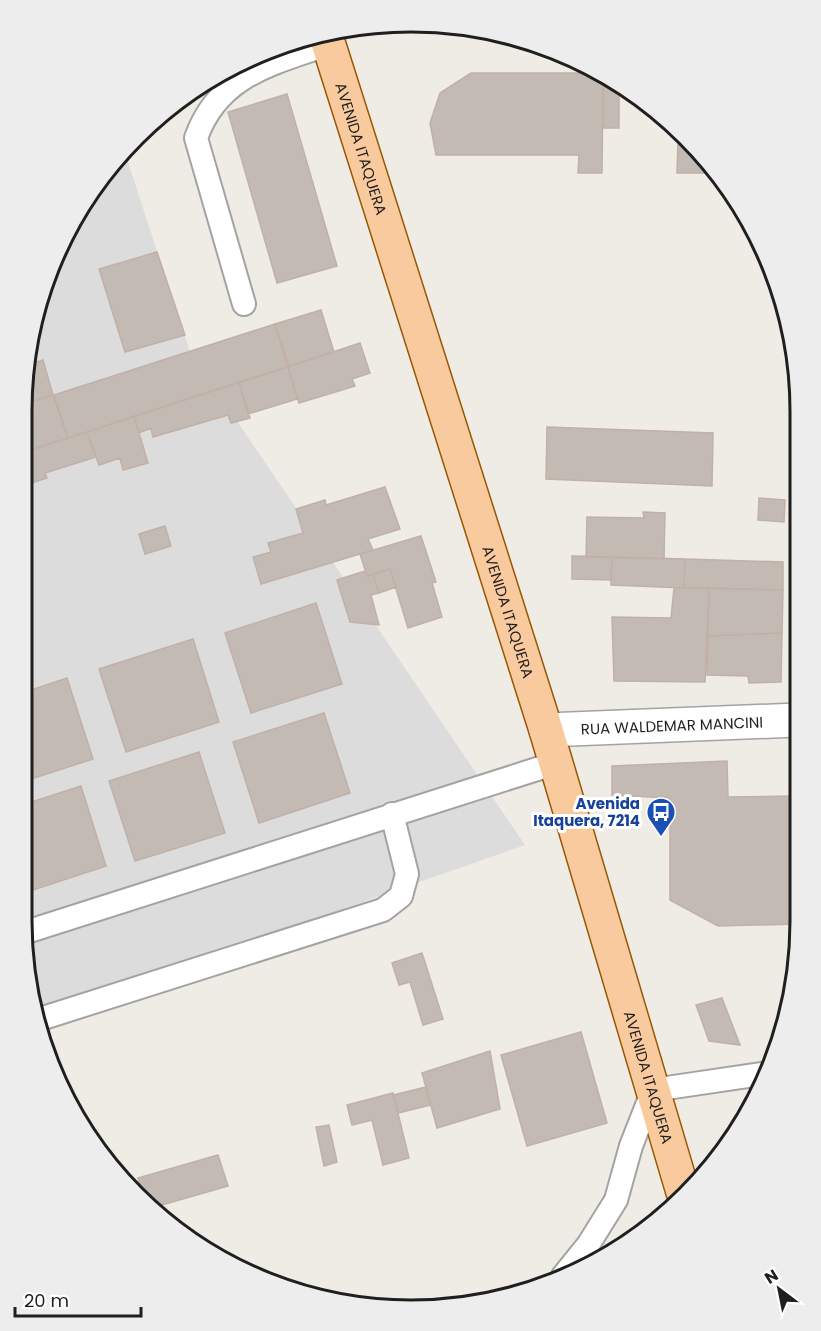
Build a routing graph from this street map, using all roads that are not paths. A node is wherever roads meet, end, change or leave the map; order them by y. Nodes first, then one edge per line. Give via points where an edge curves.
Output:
1 (327, 40) edge
2 (323, 42) edge
3 (244, 304) dead end
4 (790, 720) edge
5 (546, 730) junction
6 (556, 763) junction
7 (392, 814) junction
8 (32, 930) edge
9 (44, 1018) edge
10 (757, 1075) edge
11 (652, 1090) junction
12 (681, 1185) edge
13 (574, 1262) edge

1 - 5 main road, AVENIDA ITAQUERA
2 - 3 lane via 236,82 216,98 203,117 196,138
4 - 5 street, RUA WALDEMAR MANCINI
5 - 6 main road, AVENIDA ITAQUERA
6 - 7 lane
6 - 11 main road, AVENIDA ITAQUERA
7 - 8 lane
7 - 9 lane via 407,874 401,896 383,910
10 - 11 lane
11 - 12 main road, AVENIDA ITAQUERA
11 - 13 lane via 616,1200

